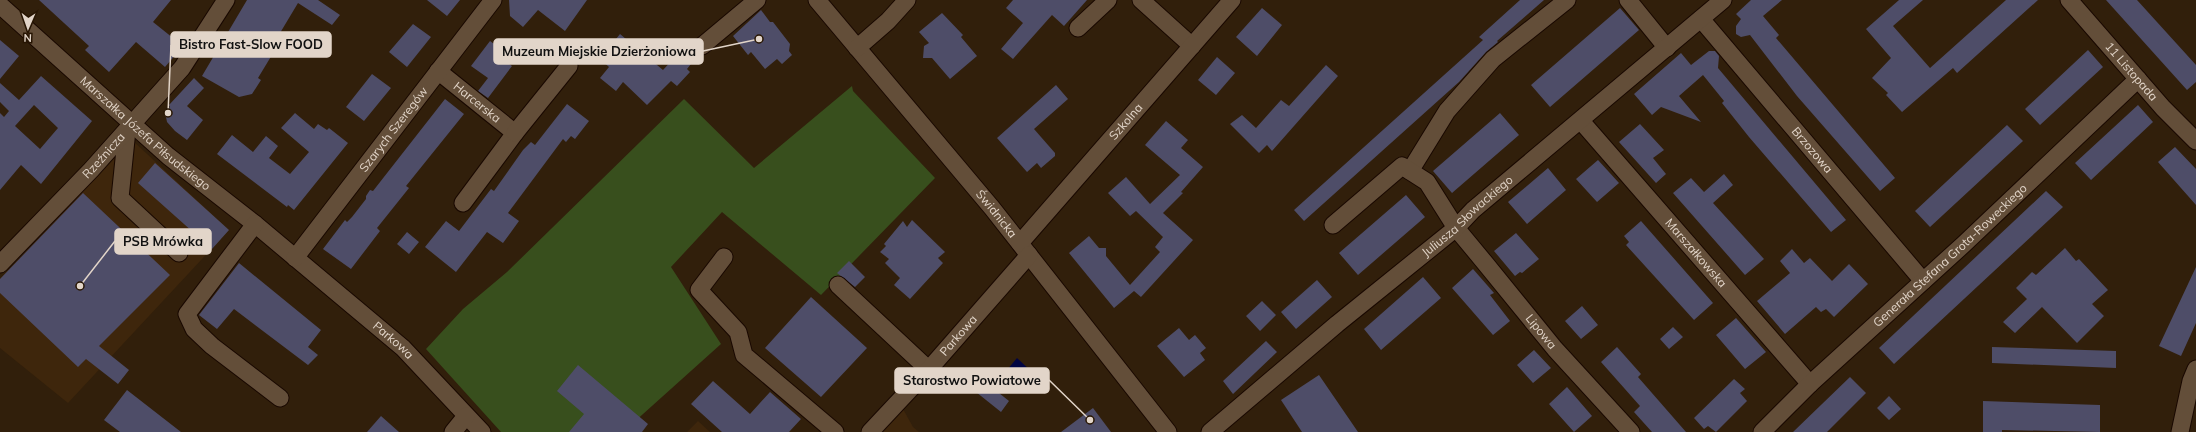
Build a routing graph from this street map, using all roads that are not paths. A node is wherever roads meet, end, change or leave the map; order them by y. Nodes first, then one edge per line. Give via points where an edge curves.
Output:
1 (226, 0) edge
2 (493, 0) edge
3 (757, 0) edge
4 (817, 0) edge
5 (906, 0) edge
6 (1108, 0) edge
7 (1141, 0) edge
8 (1232, 0) edge
9 (1567, 0) edge
10 (1628, 0) edge
11 (1723, 0) edge
12 (2070, 0) edge
13 (0, 5) edge
14 (1701, 19) junction
15 (1078, 28) dead end
16 (702, 46) dead end
17 (1192, 46) junction
18 (857, 48) junction
19 (1667, 48) junction
20 (568, 66) dead end
21 (438, 71) junction
22 (2138, 79) junction
23 (1581, 121) junction
24 (130, 127) junction
25 (515, 133) junction
26 (2196, 141) edge
27 (1410, 170) junction
28 (463, 203) dead end
29 (255, 224) junction
30 (1333, 225) dead end
31 (1456, 228) junction
32 (1025, 249) junction
33 (179, 253) dead end
34 (724, 256) dead end
35 (295, 258) junction
36 (0, 264) edge
37 (1923, 281) junction
38 (838, 285) dead end
39 (929, 370) junction
40 (2196, 370) edge
41 (1810, 384) junction
42 (280, 398) dead end
43 (458, 427) edge
44 (482, 432) edge
45 (835, 432) edge
46 (870, 432) edge
47 (1168, 432) edge
48 (1210, 432) edge
49 (1631, 432) edge
50 (1762, 432) edge
51 (2180, 432) edge

1 - 24 street, Rzeźnicza via 182,68
2 - 21 street, Szarych Szeregów
3 - 16 street
4 - 18 street, Świdnicka
5 - 18 street via 888,21
6 - 15 street
7 - 17 street
8 - 17 street, Szkolna
9 - 27 street via 1493,59 1447,112
10 - 19 street
11 - 14 street, Juliusza Słowackiego
12 - 22 street, 11 Listopada
13 - 24 street, Marszałka Józefa Piłsudskiego
14 - 19 street, Juliusza Słowackiego
14 - 37 street, Brzozowa
17 - 32 street, Szkolna
18 - 32 street, Świdnicka
19 - 23 street, Juliusza Słowackiego
20 - 25 street
21 - 25 street, Harcerska
21 - 35 street, Szarych Szeregów
22 - 26 street, 11 Listopada
22 - 37 street, Generała Stefana Grota-Roweckiego
23 - 31 street, Juliusza Słowackiego via 1473,210
23 - 41 street, Marszałkowska
24 - 29 street, Marszałka Józefa Piłsudskiego
24 - 33 street via 120,198
24 - 36 street, Rzeźnicza
25 - 28 street
27 - 30 street via 1402,166
27 - 31 street, Lipowa via 1427,182
29 - 35 street, Marszałka Józefa Piłsudskiego
29 - 42 street via 187,314 194,329 212,346
31 - 48 street, Juliusza Słowackiego via 1337,324
31 - 49 street, Lipowa via 1555,349
32 - 39 street, Parkowa
32 - 47 street, Świdnicka
34 - 45 street via 699,290 738,332 744,355
35 - 43 street, Parkowa via 403,348
37 - 41 street, Generała Stefana Grota-Roweckiego
38 - 39 street
39 - 46 street, Parkowa
40 - 51 street via 2191,381
41 - 50 street, Generała Stefana Grota-Roweckiego
43 - 44 street, Parkowa

